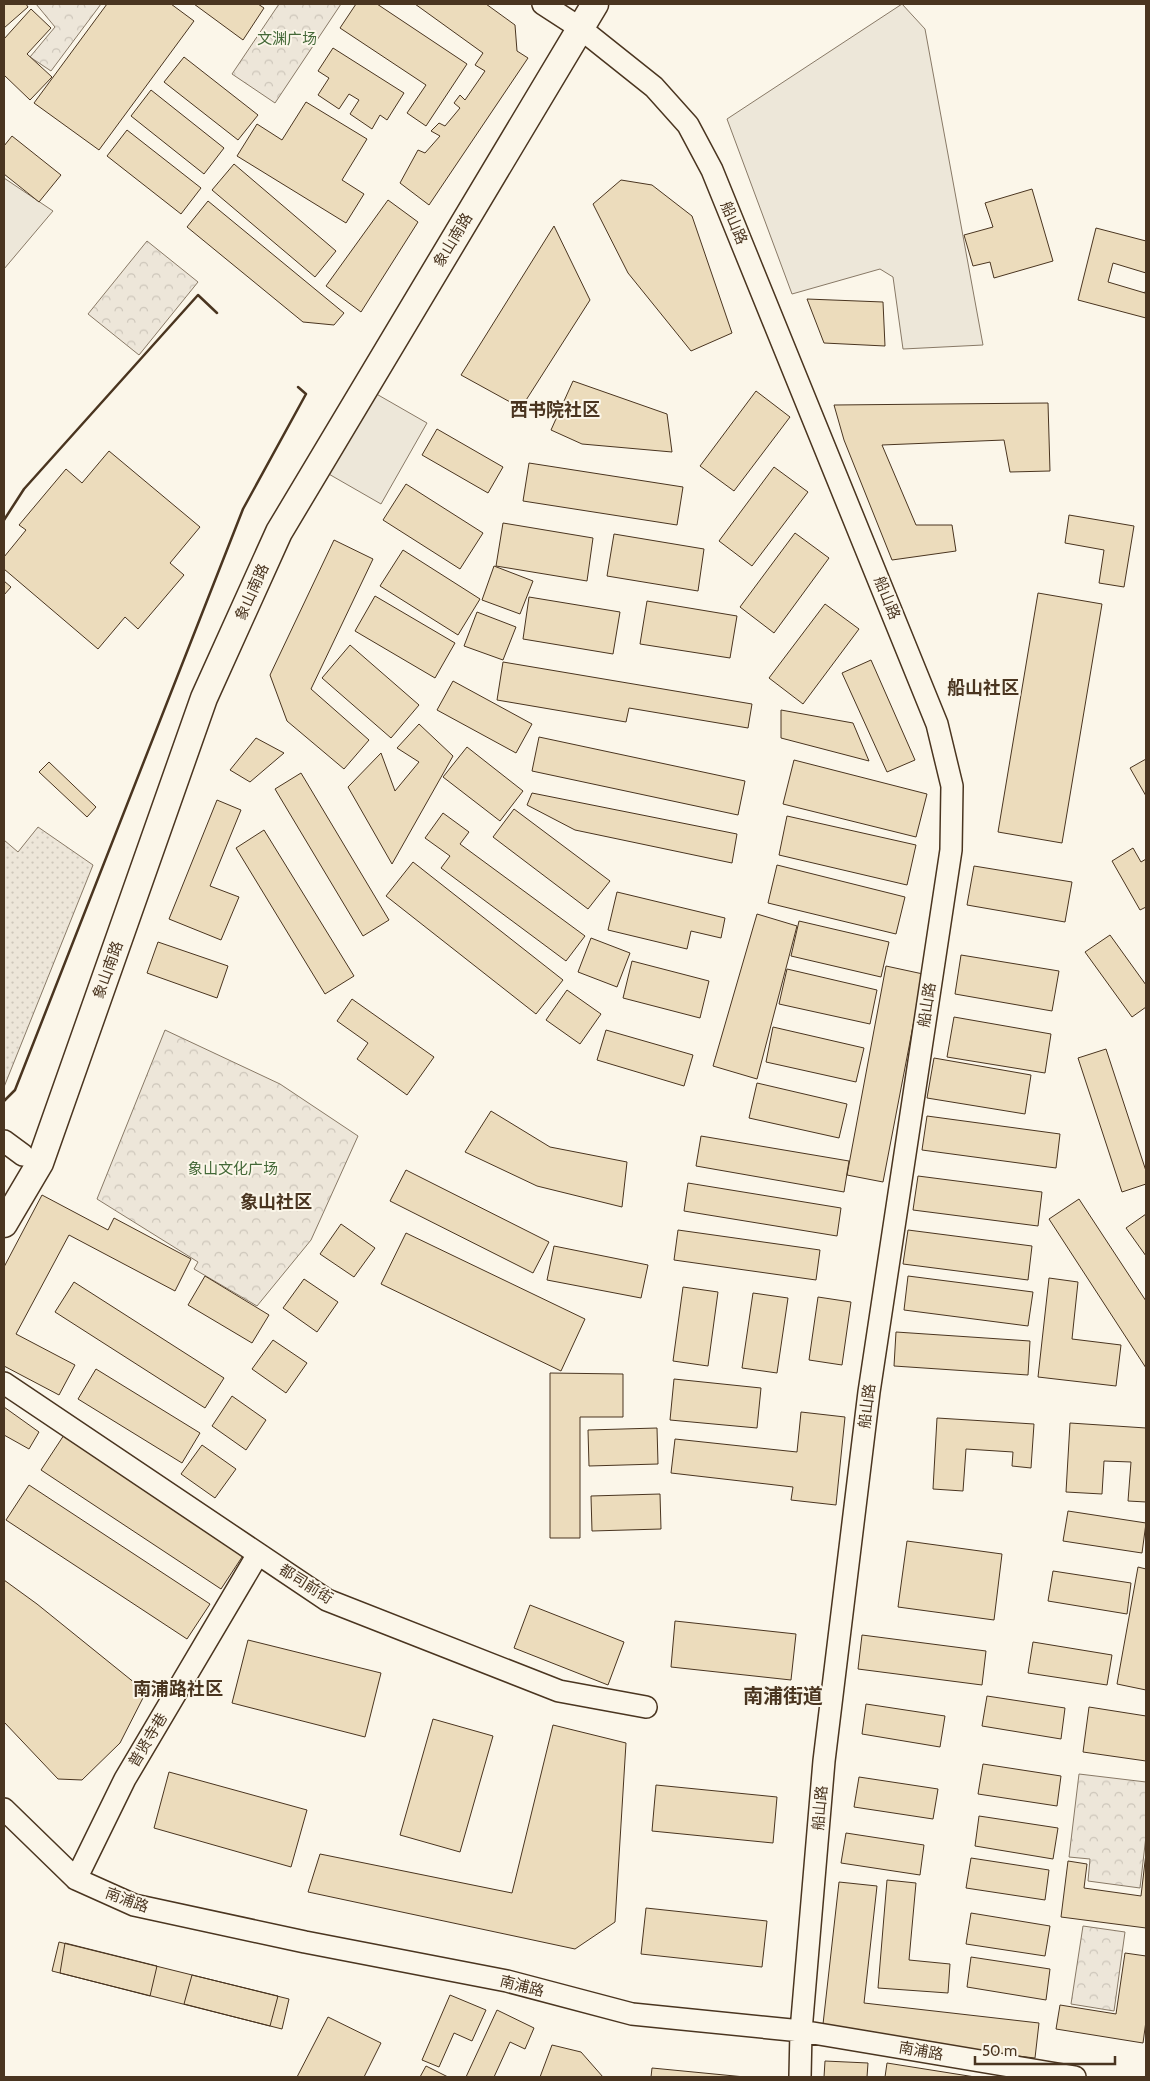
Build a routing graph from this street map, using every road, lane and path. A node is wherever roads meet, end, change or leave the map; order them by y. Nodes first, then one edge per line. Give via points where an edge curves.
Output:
1 (543, 4) edge
2 (595, 4) edge
3 (572, 16) edge
4 (14, 1148) edge
5 (4, 1188) edge
6 (4, 1224) edge
7 (4, 1383) edge
8 (258, 1554) junction
9 (646, 1707) dead end
10 (4, 1809) edge
11 (76, 1879) junction
12 (801, 2031) junction
13 (800, 2077) edge
14 (1075, 2077) edge

1 - 3 street, 船山路
2 - 3 main road, 象山南路
3 - 4 main road, 象山南路 via 263,524 187,692
3 - 6 main road, 象山南路 via 279,532 204,698 40,1162
3 - 12 street, 船山路 via 654,87 683,118 712,170 937,724 952,786 951,850 869,1392 825,1751
4 - 5 main road, 象山南路
7 - 8 street, 都司前街
8 - 9 street, 都司前街 via 328,1600 540,1684 559,1691
8 - 11 street, 普贤寺巷 via 125,1779
10 - 11 street, 南浦路
11 - 12 street, 南浦路 via 134,1905 507,1981 632,2014
12 - 13 street, 船山路
12 - 14 street, 南浦路

